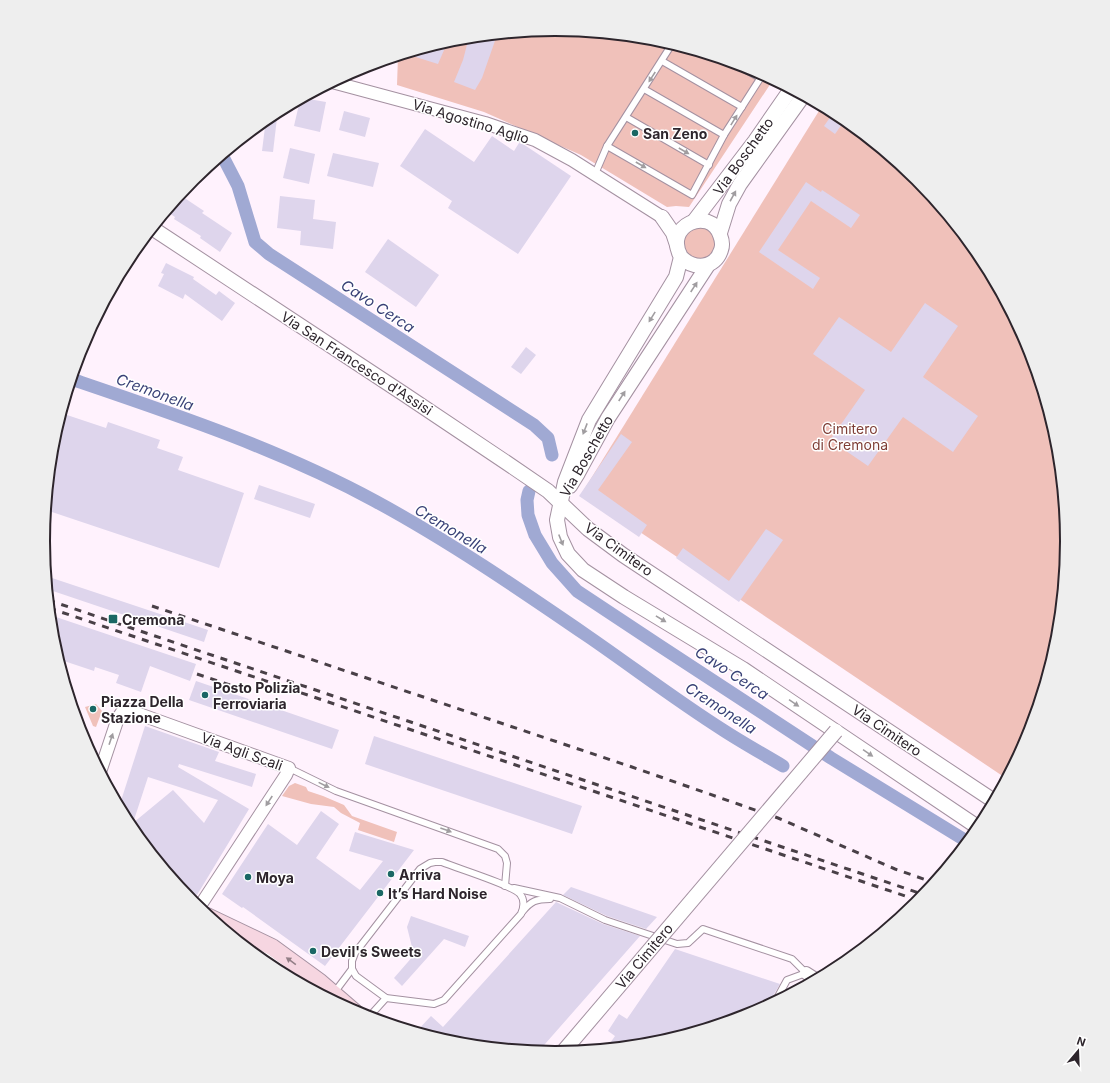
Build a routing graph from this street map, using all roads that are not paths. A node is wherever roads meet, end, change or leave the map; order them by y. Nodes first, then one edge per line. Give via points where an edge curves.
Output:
1 (669, 49) edge
2 (662, 61) junction
3 (759, 79) edge
4 (340, 84) edge
5 (644, 89) junction
6 (788, 93) edge
7 (800, 100) edge
8 (742, 107) junction
9 (626, 117) junction
10 (724, 135) junction
11 (607, 146) junction
12 (709, 165) junction
13 (595, 174) junction
14 (662, 217) junction
15 (691, 223) junction
16 (156, 231) edge
17 (720, 233) junction
18 (679, 251) junction
19 (708, 265) junction
20 (560, 502) junction
21 (836, 731) junction
22 (102, 765) edge
23 (289, 768) junction
24 (990, 798) edge
25 (973, 824) edge
26 (505, 886) junction
27 (202, 903) edge
28 (579, 907) junction
29 (521, 914) junction
30 (225, 925) edge
31 (352, 969) junction
32 (812, 977) edge
33 (321, 989) edge
34 (333, 993) junction
35 (779, 995) edge
36 (386, 998) junction
37 (340, 999) edge
38 (373, 1013) edge
39 (567, 1047) edge

1 - 2 lane
2 -> 5 lane
2 - 8 lane
3 - 8 lane
4 - 13 street, Via Agostino Aglio via 485,122 535,140
5 - 9 lane
5 - 10 lane
6 - 15 street, Via Boschetto via 755,141
17 -> 7 street, Via Boschetto via 729,204 740,184
10 -> 8 lane
9 - 11 lane
9 -> 12 lane
10 - 12 lane
11 -> 12 lane via 692,195
11 - 13 lane
13 - 14 street, Via Agostino Aglio
14 - 15 street, Via Agostino Aglio via 678,224
14 - 18 street, Via Agostino Aglio via 673,233
15 - 17 street via 709,223
15 - 18 street, Via Boschetto via 679,233
16 - 20 street, Via San Francesco d'Assisi via 492,452
17 - 19 street, Via Boschetto via 722,248 715,261
18 - 19 street via 687,263 694,266
18 -> 20 street, Via Boschetto via 676,277 589,420
20 -> 19 street, Via Boschetto via 608,418
20 -> 21 street, Via Cimitero via 557,520 560,537 568,554 583,570 743,669
20 - 24 street, Via Cimitero via 588,529 623,555
21 -> 25 street, Via Cimitero
21 - 39 street, Via Cimitero, bridge
22 -> 23 street, Via Agli Scali via 118,718 122,712 128,710
23 -> 26 lane via 336,791 498,849 505,856 507,863
23 -> 27 street, Via Agli Scali
26 - 28 lane via 560,898
26 - 29 lane via 522,896 524,905
26 - 31 lane via 442,862 425,865 355,953
28 - 29 lane via 543,899 530,902
28 - 32 lane via 606,920 677,944 688,944 703,929 792,959
29 - 36 lane via 444,1000 434,1004
34 -> 30 main road via 272,947
31 - 34 lane
31 - 36 lane via 356,976
32 - 35 lane via 787,980
33 - 34 street
34 - 37 main road
36 - 38 lane

